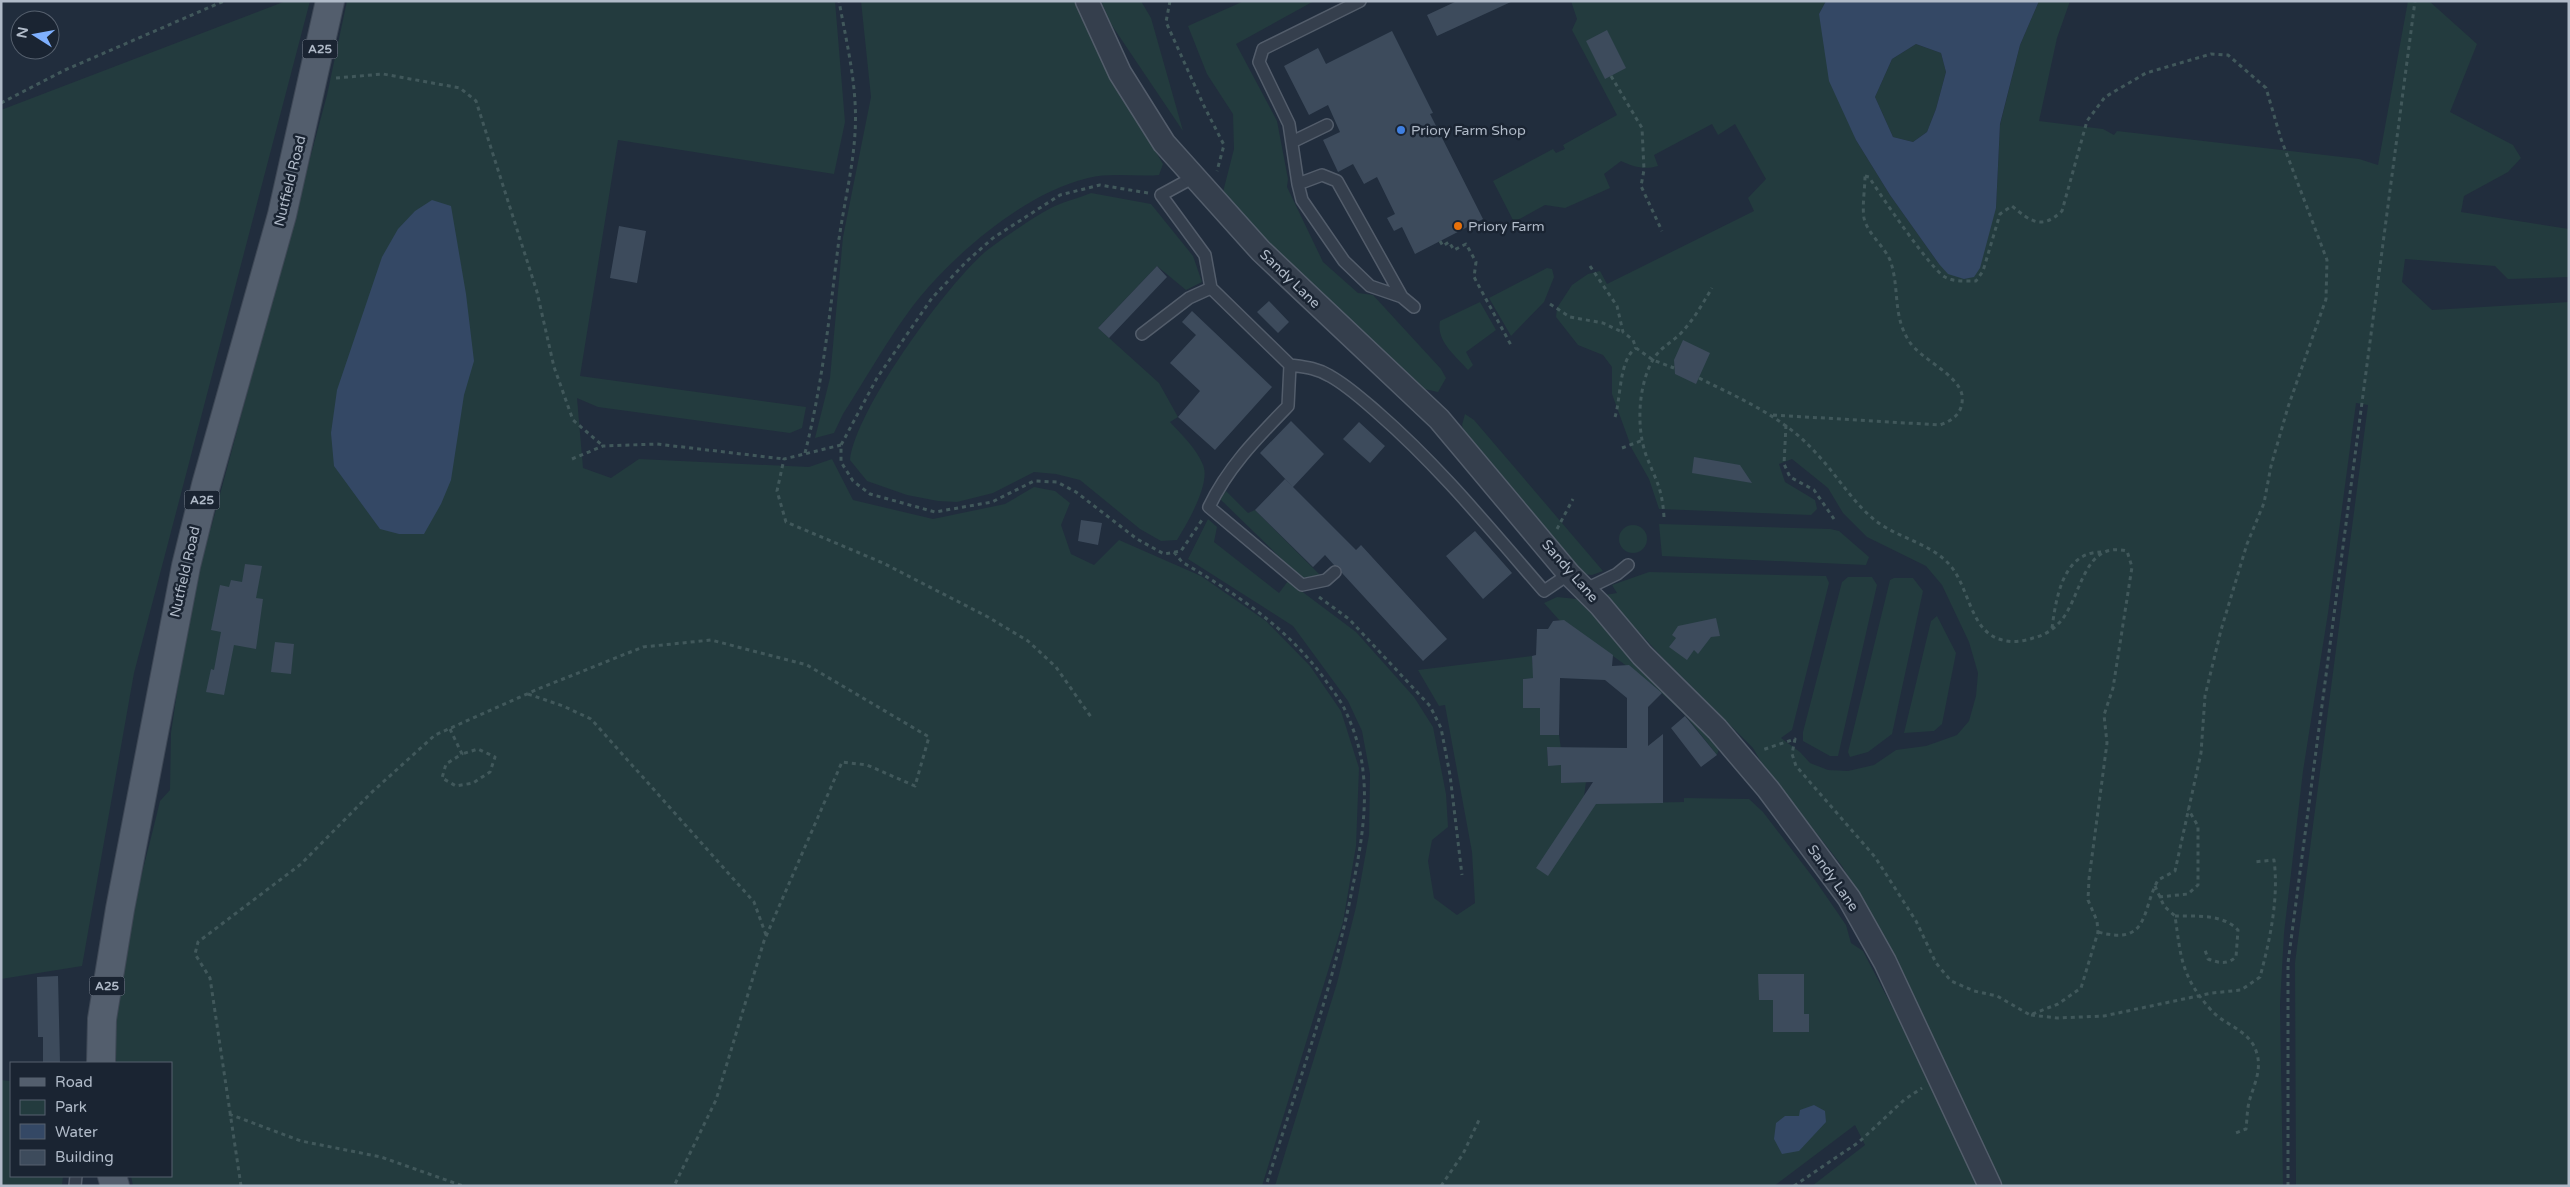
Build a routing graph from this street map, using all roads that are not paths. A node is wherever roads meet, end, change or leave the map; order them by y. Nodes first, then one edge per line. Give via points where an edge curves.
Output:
1 (330, 1) edge
2 (1087, 1) edge
3 (1360, 1) edge
4 (1327, 125) dead end
5 (1292, 142) junction
6 (1194, 177) junction
7 (1298, 184) junction
8 (1211, 288) junction
9 (1402, 297) junction
10 (1414, 307) dead end
11 (1142, 334) dead end
12 (1290, 365) junction
13 (1628, 565) dead end
14 (1335, 572) dead end
15 (1577, 582) junction
16 (101, 1062) edge
17 (1990, 1186) edge

1 - 16 main road, Nutfield Road / A25 via 282,215 206,485 180,594 120,909 102,1019
2 - 6 street, Sandy Lane via 1120,73 1164,143
3 - 5 lane via 1263,49 1259,62 1289,124
4 - 5 lane
5 - 7 lane
6 - 8 lane via 1161,195 1205,255
6 - 15 street, Sandy Lane via 1261,251 1439,419
7 - 9 lane via 1302,200 1344,261 1370,286
7 - 9 lane via 1322,175 1337,181
8 - 11 lane via 1190,298
8 - 12 lane
9 - 10 lane
12 - 14 lane via 1288,406 1242,453 1220,483 1209,507 1302,585 1326,580
12 - 15 lane via 1313,368 1329,375 1384,418 1415,447 1544,591
13 - 15 lane via 1617,574
15 - 17 street, Sandy Lane via 1642,655 1746,762 1849,898 1910,1010

